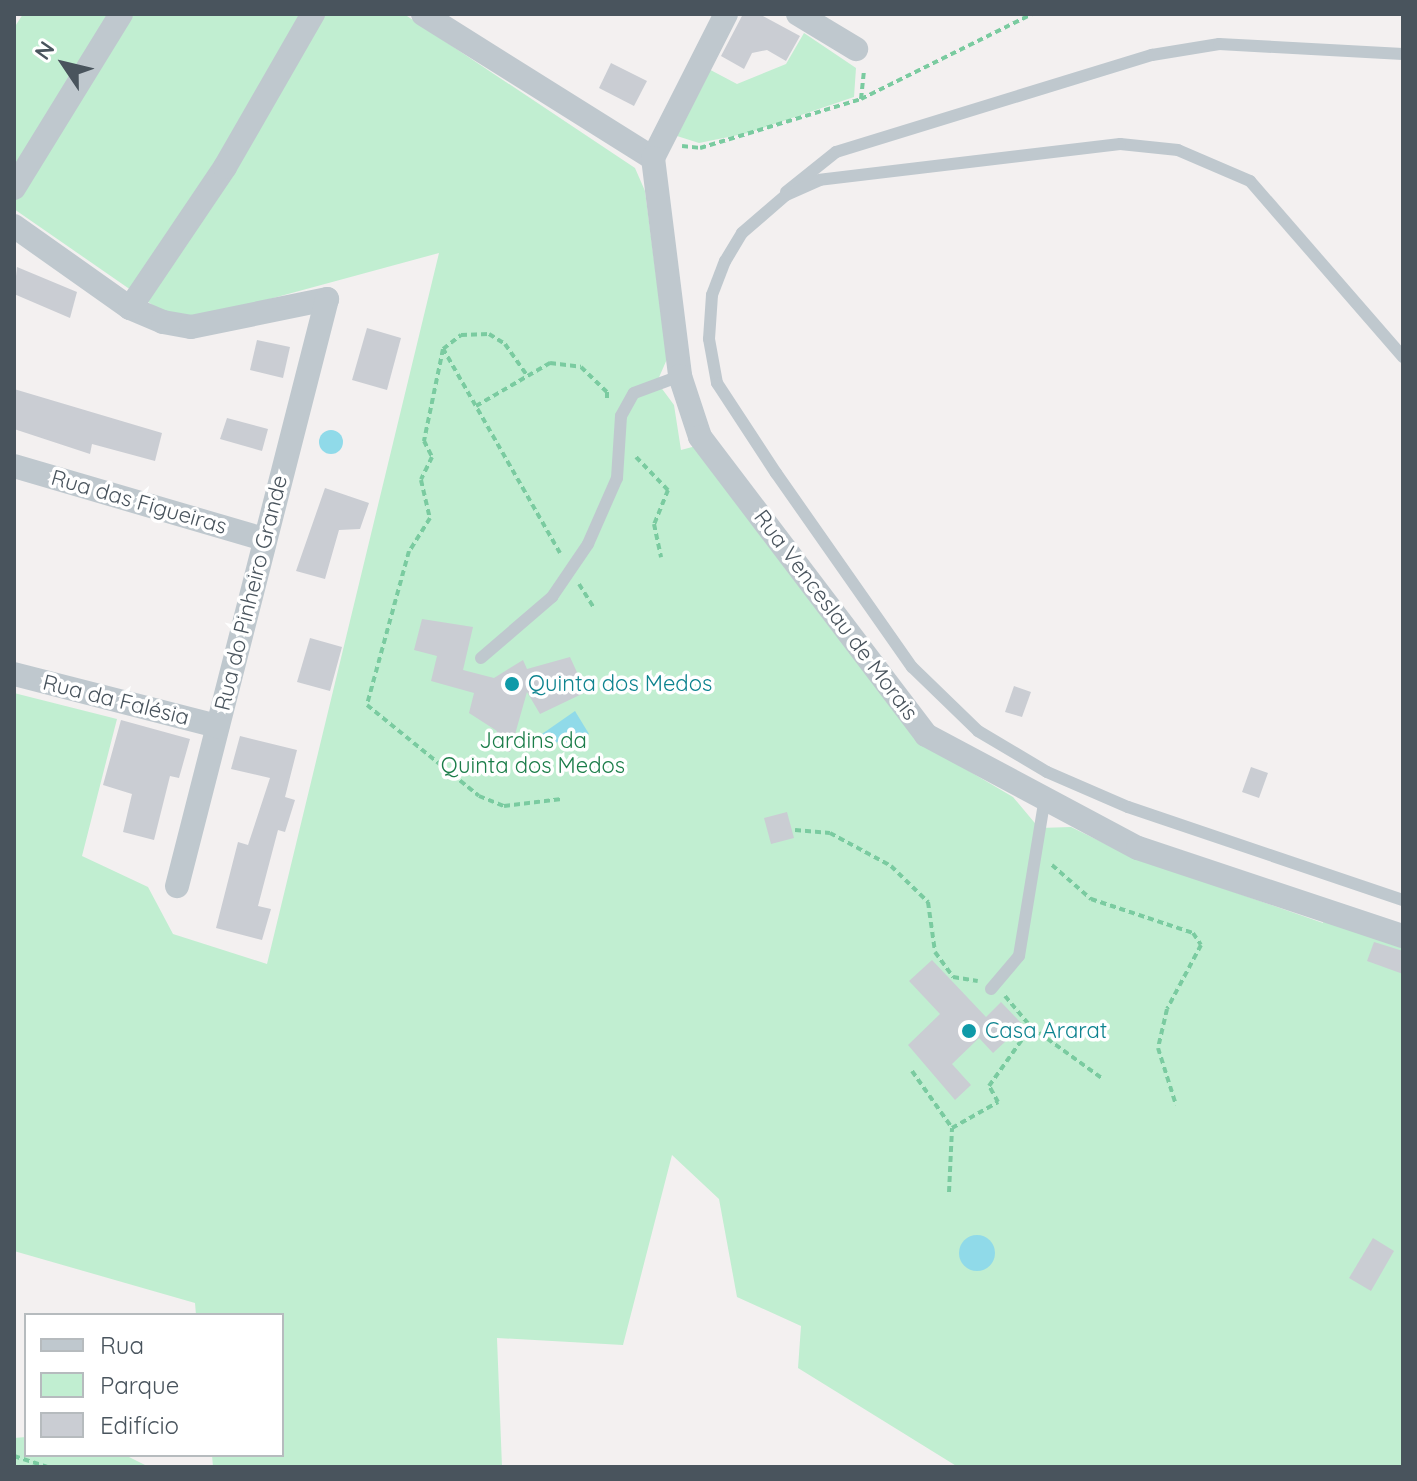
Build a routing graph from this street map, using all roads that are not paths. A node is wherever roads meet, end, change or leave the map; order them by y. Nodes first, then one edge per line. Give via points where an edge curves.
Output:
1 (121, 14) edge
2 (313, 14) edge
3 (423, 14) edge
4 (726, 14) edge
5 (798, 14) edge
6 (856, 49) dead end
7 (1403, 54) edge
8 (656, 150) junction
9 (14, 188) edge
10 (782, 198) junction
11 (14, 226) edge
12 (130, 308) junction
13 (1403, 357) edge
14 (680, 376) junction
15 (14, 466) edge
16 (264, 539) junction
17 (481, 658) dead end
18 (14, 674) edge
19 (217, 726) junction
20 (1044, 803) junction
21 (177, 886) dead end
22 (1403, 900) edge
23 (1403, 936) edge
24 (993, 986) road end

1 - 9 street
2 - 12 street via 225,167
3 - 8 street
4 - 8 street
5 - 6 street
7 - 10 lane via 1219,44 1152,55 836,152
8 - 14 street, Rua Venceslau de Morais
10 - 13 lane via 820,180 979,158 1120,144 1178,150 1250,181
10 - 22 lane via 742,233 712,295 717,383 912,667 978,731 1047,772
11 - 12 street
12 - 16 street, Rua do Pinheiro Grande via 191,327 327,299
14 - 17 lane via 634,393 621,416 625,438 617,478 570,570 552,597
14 - 20 street, Rua Venceslau de Morais via 700,437 926,735
15 - 16 street, Rua das Figueiras
16 - 19 street, Rua do Pinheiro Grande
18 - 19 street, Rua da Falésia
19 - 21 street, Rua do Pinheiro Grande
20 - 23 street, Rua Venceslau de Morais via 1138,848
20 - 24 lane via 1033,841 1019,956

